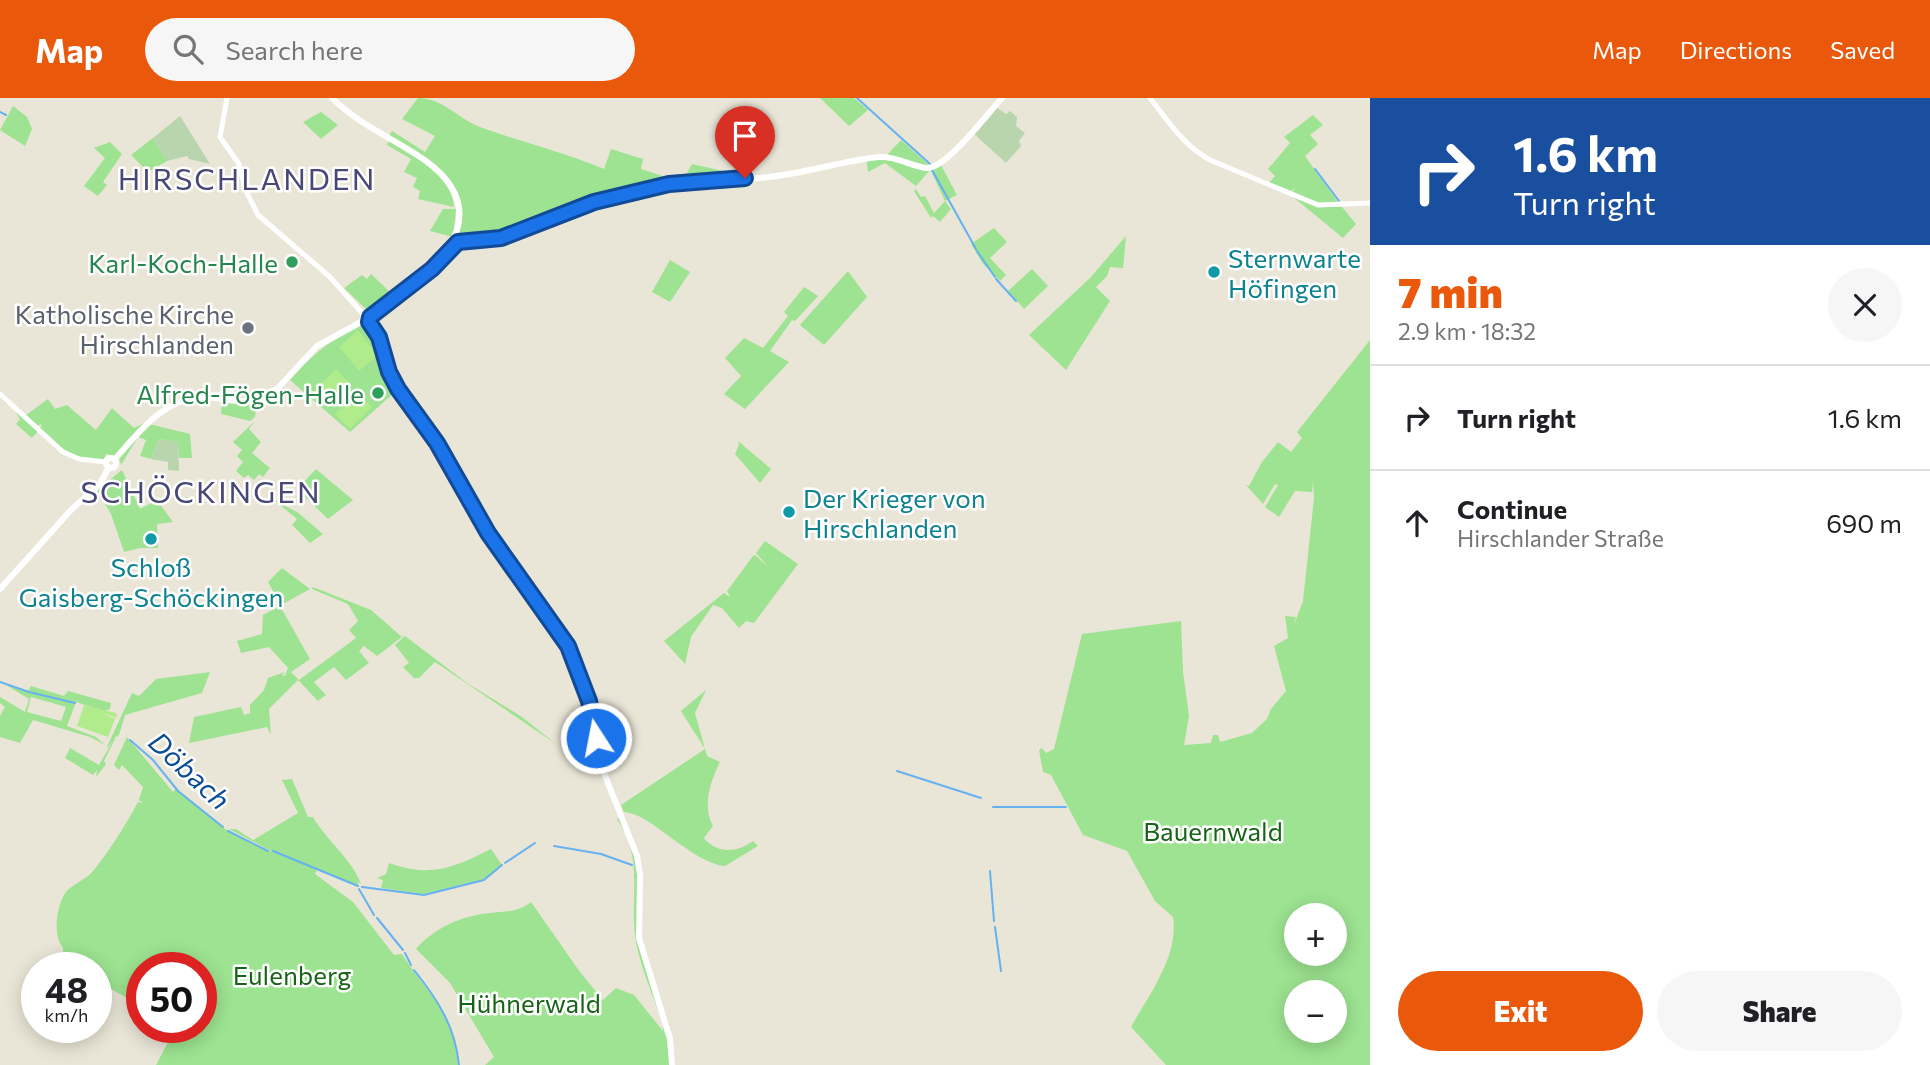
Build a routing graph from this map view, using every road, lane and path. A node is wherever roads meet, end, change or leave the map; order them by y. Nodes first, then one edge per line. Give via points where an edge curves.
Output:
1 (227, 98) edge
2 (332, 98) edge
3 (1002, 98) edge
4 (1150, 98) edge
5 (1370, 203) edge
6 (460, 239) junction
7 (367, 319) junction
8 (0, 394) edge
9 (108, 465) junction
10 (0, 589) edge
11 (672, 1065) edge

1 - 7 street via 220,136 239,164 259,218 330,277
2 - 6 main road via 432,167 447,183 457,207
3 - 6 main road via 960,145 933,167 879,157 768,177 681,182 602,200 501,238
4 - 5 street via 1171,126 1210,160 1318,205
6 - 7 main road via 432,269
7 - 9 main road via 320,344 261,398 259,405 203,397 176,403 157,414 115,459 109,458
7 - 11 main road via 379,337 398,389 437,443 488,533 568,646 589,701 602,768 634,843 639,868 640,944 670,1039
8 - 9 street via 63,452
9 - 10 main road via 100,484

